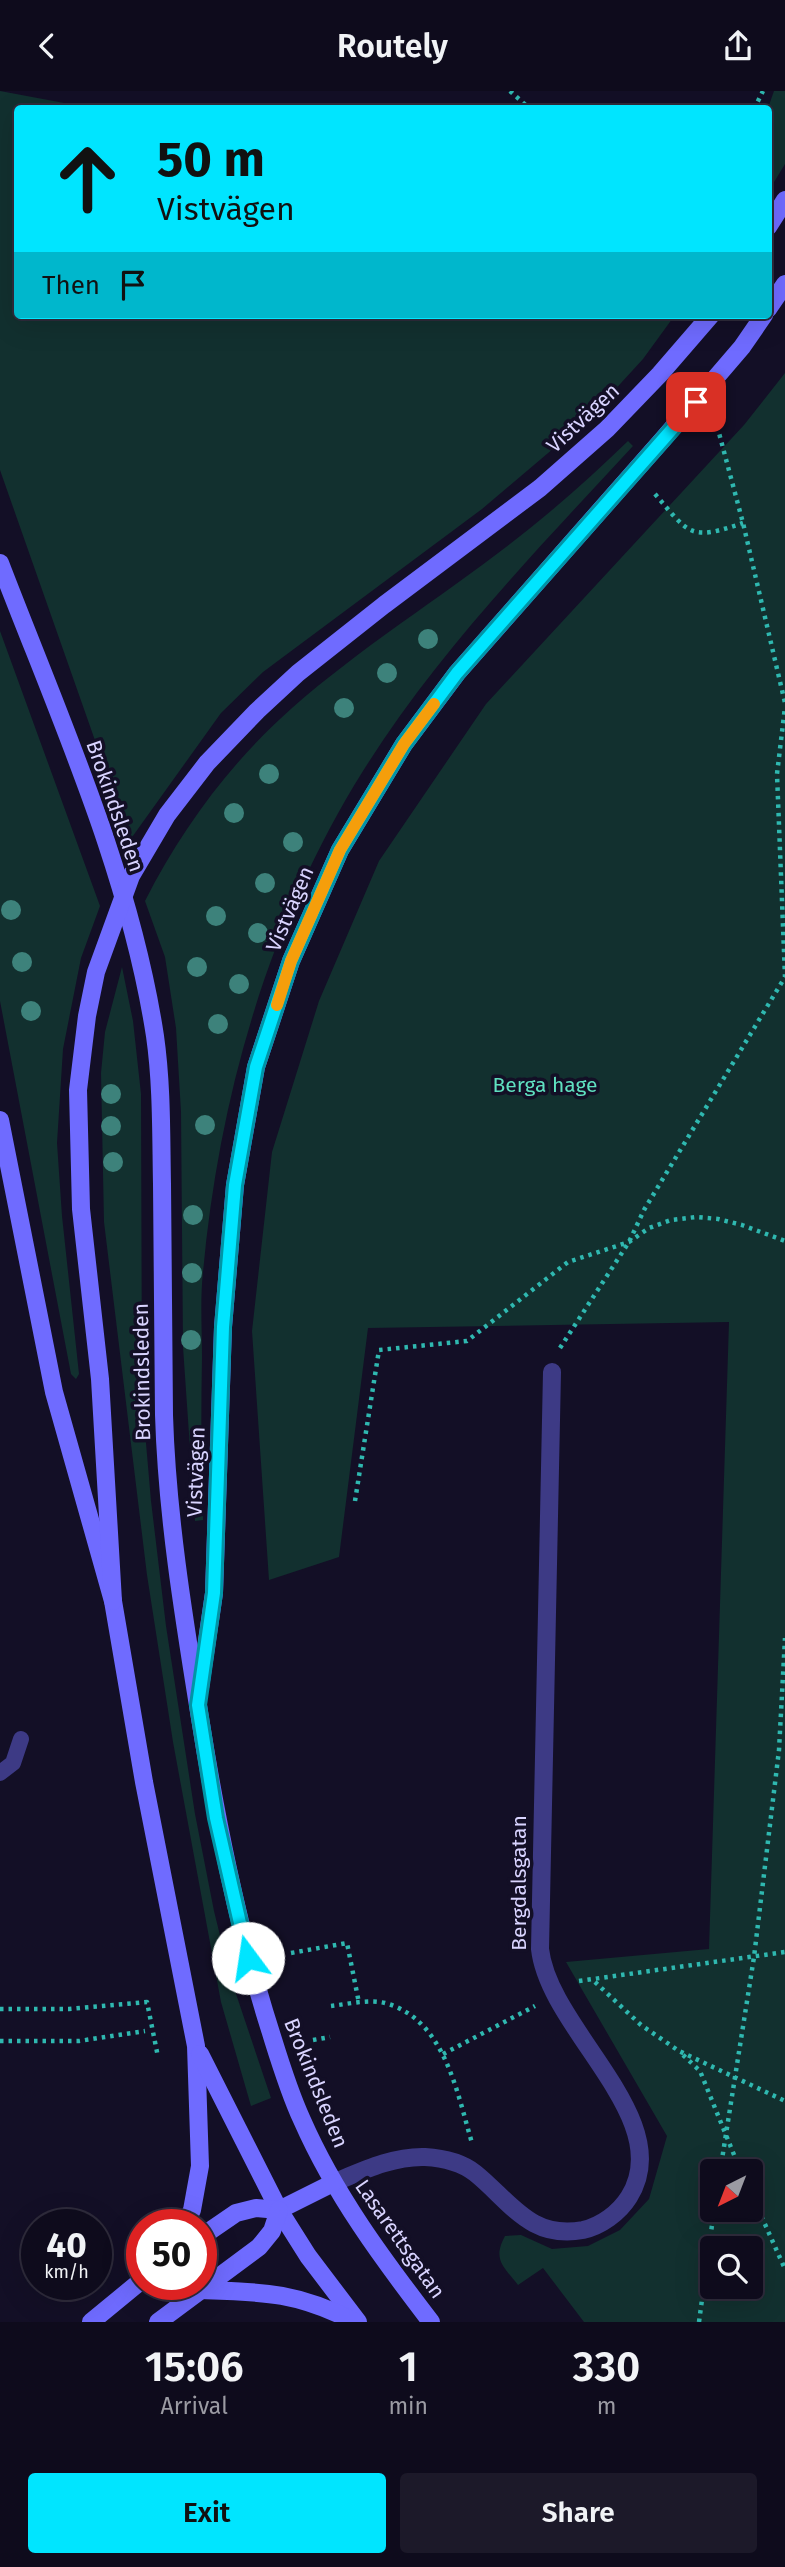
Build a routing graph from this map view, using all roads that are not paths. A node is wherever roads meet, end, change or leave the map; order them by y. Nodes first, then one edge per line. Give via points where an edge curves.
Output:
1 (785, 200) edge
2 (772, 221) edge
3 (785, 284) edge
4 (772, 303) edge
5 (708, 319) edge
6 (761, 319) edge
7 (0, 563) edge
8 (0, 1120) edge
9 (552, 1372) road end
10 (113, 1601) junction
11 (198, 1705) junction
12 (21, 1739) dead end
13 (0, 1773) edge
14 (196, 2046) junction
15 (333, 2183) junction
16 (192, 2209) edge
17 (279, 2210) junction
18 (217, 2226) edge
19 (217, 2278) edge
20 (217, 2291) edge
21 (126, 2293) edge
22 (187, 2300) edge
23 (91, 2322) edge
24 (158, 2322) edge
25 (356, 2322) edge
26 (431, 2322) edge

1 - 2 main road
3 - 4 main road
5 - 10 main road, Vistvägen via 597,438 540,488 384,605 257,711 207,763 167,815 131,876 96,972 78,1090 81,1209 100,1379
6 - 11 main road, Vistvägen via 682,418 457,673 404,744 340,850 291,961 256,1067 235,1185 223,1327 214,1593
7 - 11 main road, Brokindsleden via 103,831 142,967 153,1028 161,1119 164,1421
8 - 10 main road via 54,1392
9 - 15 street, Bergdalsgatan via 542,1961 553,1989 631,2115 642,2163 624,2206 606,2221 584,2230 537,2226 462,2165 425,2157 385,2162
10 - 14 main road
11 - 15 main road, Brokindsleden via 221,1843 254,1979 302,2120
12 - 13 lane via 13,1763
14 - 16 main road via 200,2166
14 - 17 main road
15 - 17 main road
15 - 26 main road, Lasarettsgatan via 371,2243
17 - 18 main road via 257,2208 236,2213
17 - 19 main road via 272,2231 259,2247
17 - 25 main road
20 - 25 main road via 299,2298
21 - 23 main road
22 - 24 main road

